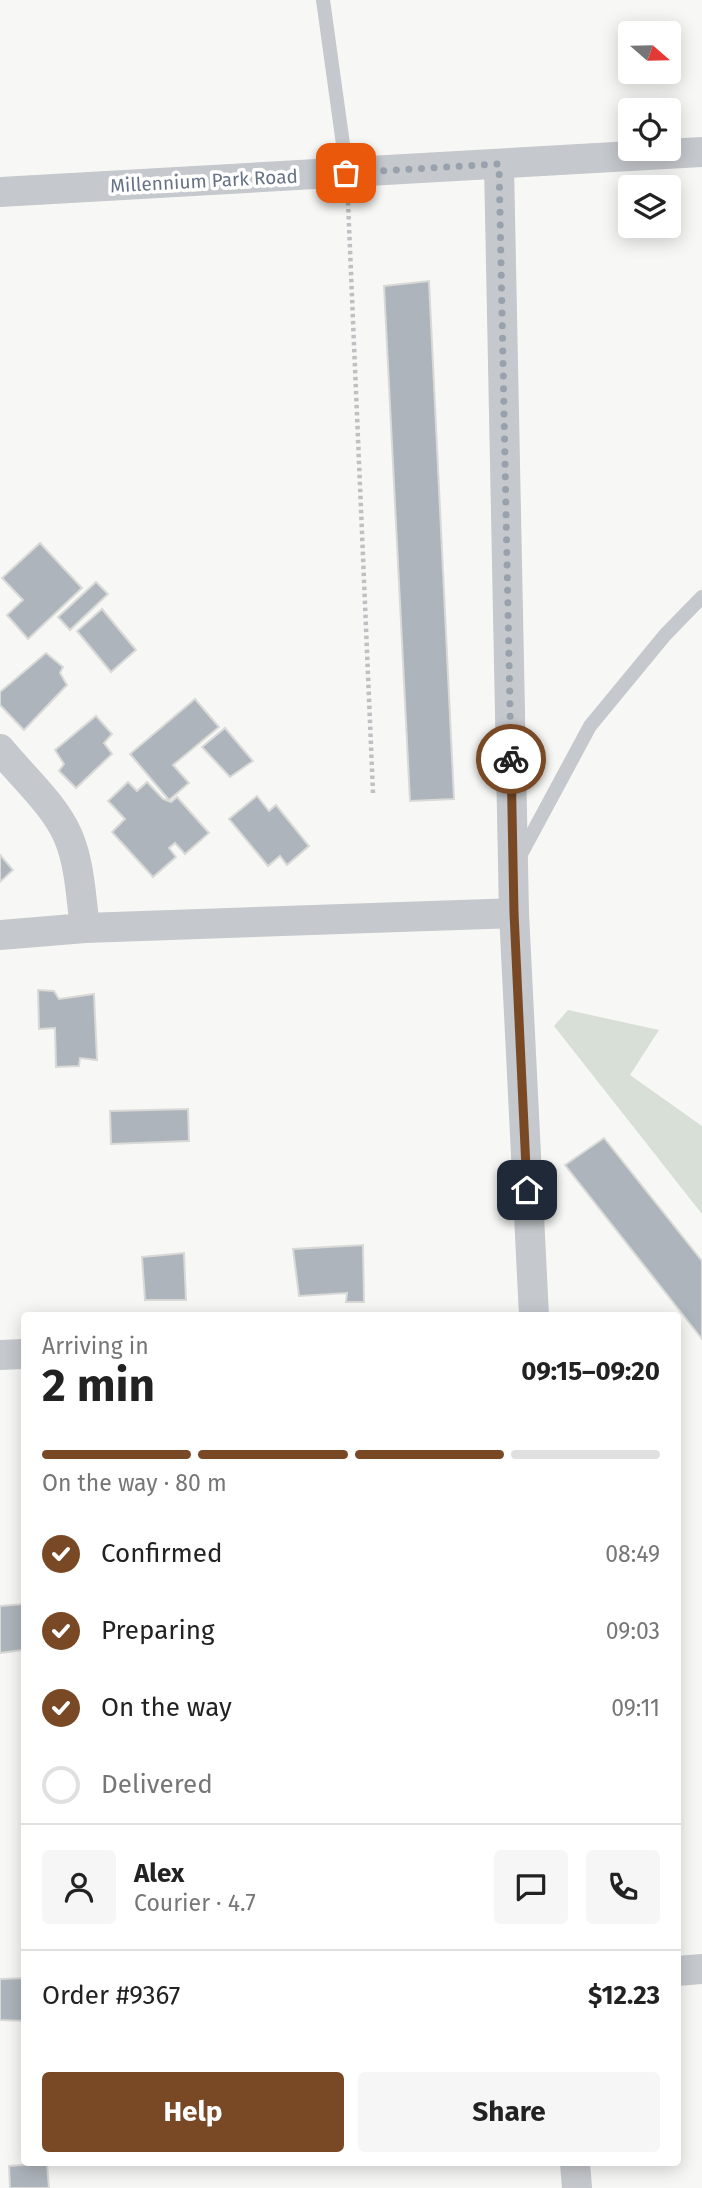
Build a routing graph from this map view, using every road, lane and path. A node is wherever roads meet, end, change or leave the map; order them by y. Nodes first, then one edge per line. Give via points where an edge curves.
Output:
1 (321, 3) edge
2 (702, 152) edge
3 (499, 164) junction
4 (346, 173) junction
5 (0, 192) edge
6 (702, 597) edge
7 (0, 749) edge
8 (373, 793) dead end
9 (513, 869) junction
10 (514, 913) junction
11 (85, 928) junction
12 (0, 935) edge
13 (534, 1312) edge
14 (21, 1354) edge
15 (0, 1355) edge
16 (702, 1969) edge
17 (681, 1971) edge
18 (575, 2166) edge
19 (577, 2188) edge

1 - 4 lane
2 - 3 street, Millennium Park Road
3 - 4 street, Millennium Park Road
3 - 9 street
4 - 5 street, Millennium Park Road
4 - 8 path
6 - 9 lane via 590,726
7 - 11 street via 68,836
9 - 10 street
10 - 11 street
10 - 13 street
11 - 12 street
14 - 15 street
16 - 17 street
18 - 19 street

